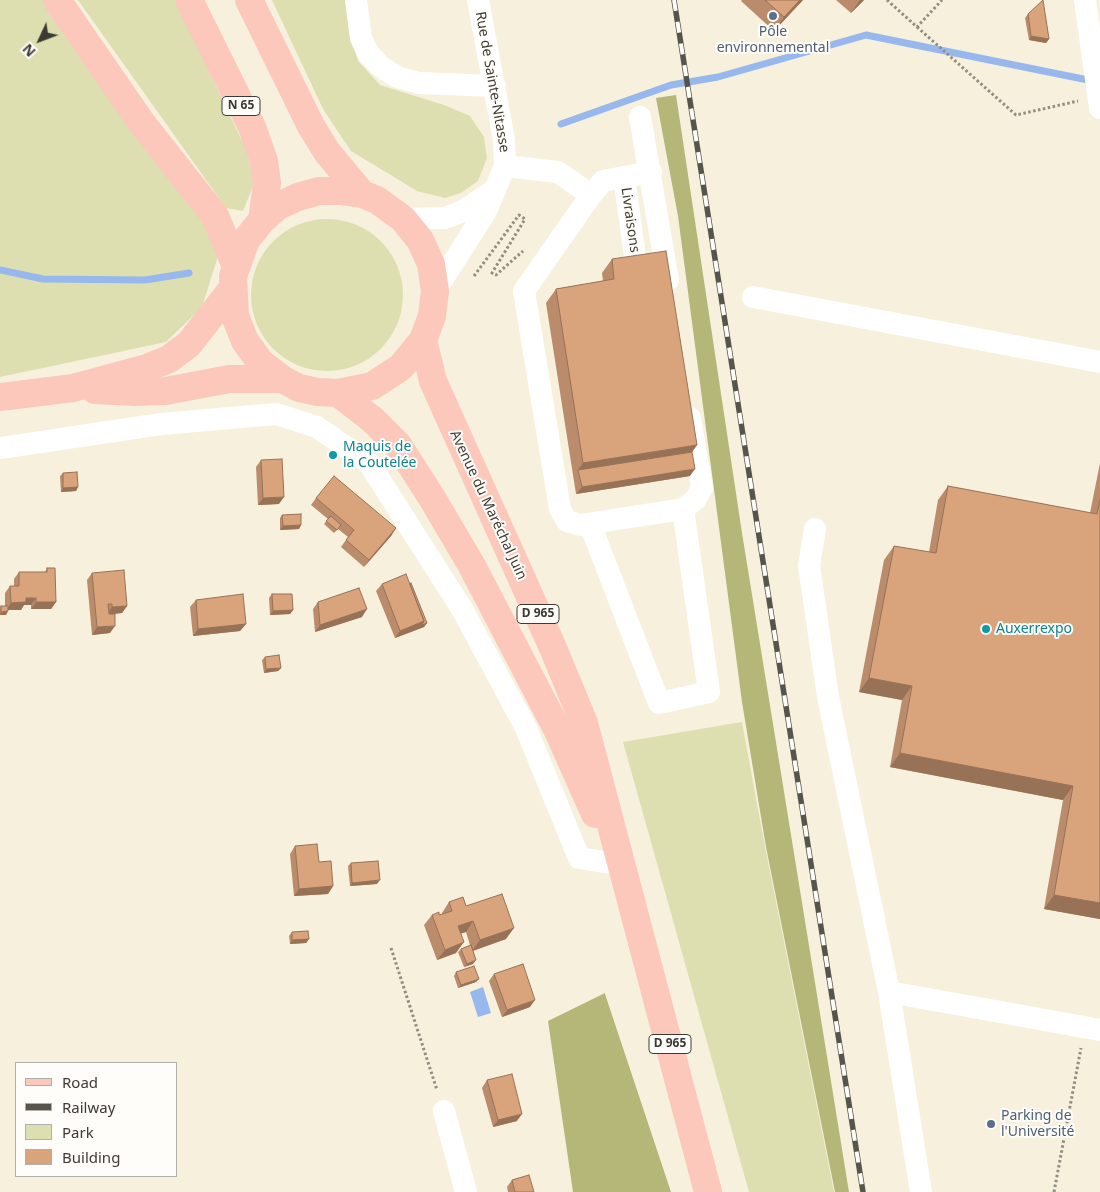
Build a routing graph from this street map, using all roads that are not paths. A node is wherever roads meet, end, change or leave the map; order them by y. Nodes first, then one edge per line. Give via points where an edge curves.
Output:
1 (57, 0) edge
2 (189, 0) edge
3 (249, 0) edge
4 (356, 0) edge
5 (478, 0) edge
6 (1085, 0) edge
7 (495, 86) junction
8 (1097, 93) edge
9 (640, 117) dead end
10 (504, 166) junction
11 (651, 172) junction
12 (624, 177) junction
13 (492, 192) junction
14 (362, 194) junction
15 (590, 195) junction
16 (403, 219) junction
17 (262, 220) junction
18 (636, 264) edge
19 (234, 277) junction
20 (435, 291) junction
21 (753, 297) dead end
22 (671, 300) edge
23 (423, 340) junction
24 (1100, 362) edge
25 (282, 379) junction
26 (73, 388) junction
27 (338, 393) junction
28 (0, 397) edge
29 (687, 399) edge
30 (0, 448) edge
31 (683, 509) junction
32 (590, 524) junction
33 (815, 529) dead end
34 (617, 864) junction
35 (631, 897) junction
36 (889, 992) junction
37 (1092, 1029) edge
38 (444, 1111) road end
39 (466, 1192) edge
40 (708, 1192) edge
41 (921, 1192) edge

1 - 19 main road via 141,122 215,216
2 - 17 main road, N 65 via 252,128 264,161 267,183
3 - 14 main road via 311,126 327,152
4 - 7 street via 361,38 368,53 397,77 419,83
5 - 7 street, Rue de Sainte-Nitasse
6 - 8 street
7 - 10 street, Rue de Sainte-Nitasse via 504,140
9 - 11 street
10 - 13 street, Rue de Sainte-Nitasse
10 - 15 street via 558,172
11 - 12 street
11 - 22 street
12 - 15 street via 603,181
12 - 18 street, Livraisons
13 - 16 street via 463,211 445,218
13 - 20 street, Rue de Sainte-Nitasse via 486,211
14 - 16 main road via 377,200
14 - 17 main road via 319,191 278,206
15 - 32 street via 524,291 560,509 567,521
16 - 20 main road via 424,248 431,264
17 - 19 main road via 246,240
19 - 25 main road via 235,316 245,341 261,363
19 - 26 main road via 188,344 169,358 147,368
20 - 23 main road via 432,316
21 - 24 street
23 - 27 main road via 401,367 372,386
23 - 35 main road, Avenue du Maréchal Juin / D 965 via 433,381 584,723
25 - 26 main road via 229,379 166,391
25 - 27 main road via 299,388
26 - 28 main road
27 - 34 main road, Avenue du Maréchal Juin / D 965 via 373,420 398,445 442,515 558,731
29 - 31 street via 702,488 695,500
30 - 34 street via 161,424 276,414 317,427 369,463 462,609 526,728 579,858
31 - 32 street
31 - 32 street via 708,692 659,703
33 - 36 street via 809,565 828,697
34 - 35 main road, Avenue du Maréchal Juin / D 965
35 - 40 main road, Avenue du Maréchal Juin / D 965
36 - 37 street
36 - 41 street
38 - 39 street

